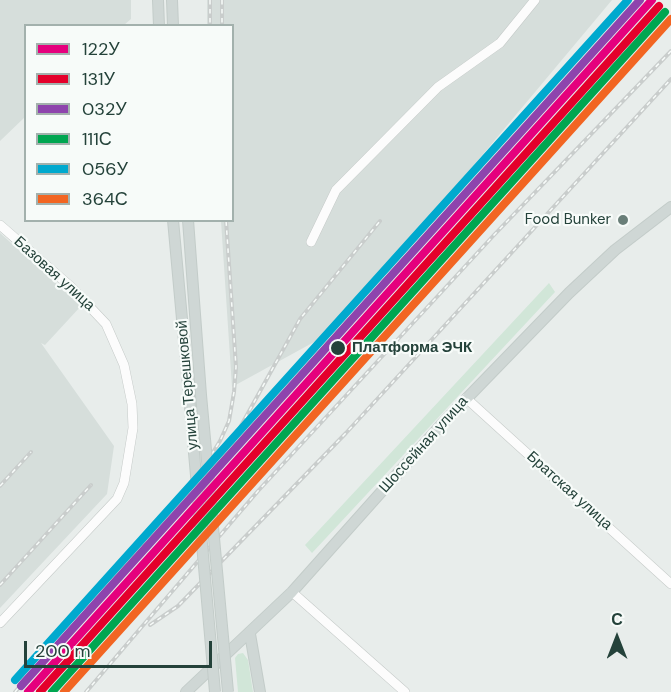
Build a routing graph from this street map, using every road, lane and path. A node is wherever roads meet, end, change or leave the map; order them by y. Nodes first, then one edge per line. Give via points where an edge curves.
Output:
1 (158, 0) edge
2 (172, 0) edge
3 (535, 0) edge
4 (159, 24) edge
5 (173, 24) edge
6 (671, 207) edge
7 (173, 222) edge
8 (188, 222) edge
9 (0, 225) edge
10 (311, 242) dead end
11 (466, 398) junction
12 (671, 584) edge
13 (292, 592) junction
14 (0, 623) edge
15 (250, 634) junction
16 (186, 692) edge
17 (215, 692) edge
18 (228, 692) edge
19 (260, 692) edge
20 (405, 692) edge

1 - 4 main road
2 - 5 main road
3 - 10 street via 500,43 438,87 336,190
6 - 11 main road, Шоссейная улица via 584,278
7 - 17 main road, улица Терешковой, bridge
8 - 18 main road, улица Терешковой, bridge
9 - 14 street, Базовая улица via 92,307 116,343 132,404 133,428 124,483 117,499
11 - 12 street, Братская улица
11 - 13 main road, Шоссейная улица
13 - 15 main road, Шоссейная улица
13 - 20 street
15 - 16 main road, Шоссейная улица
15 - 19 main road

